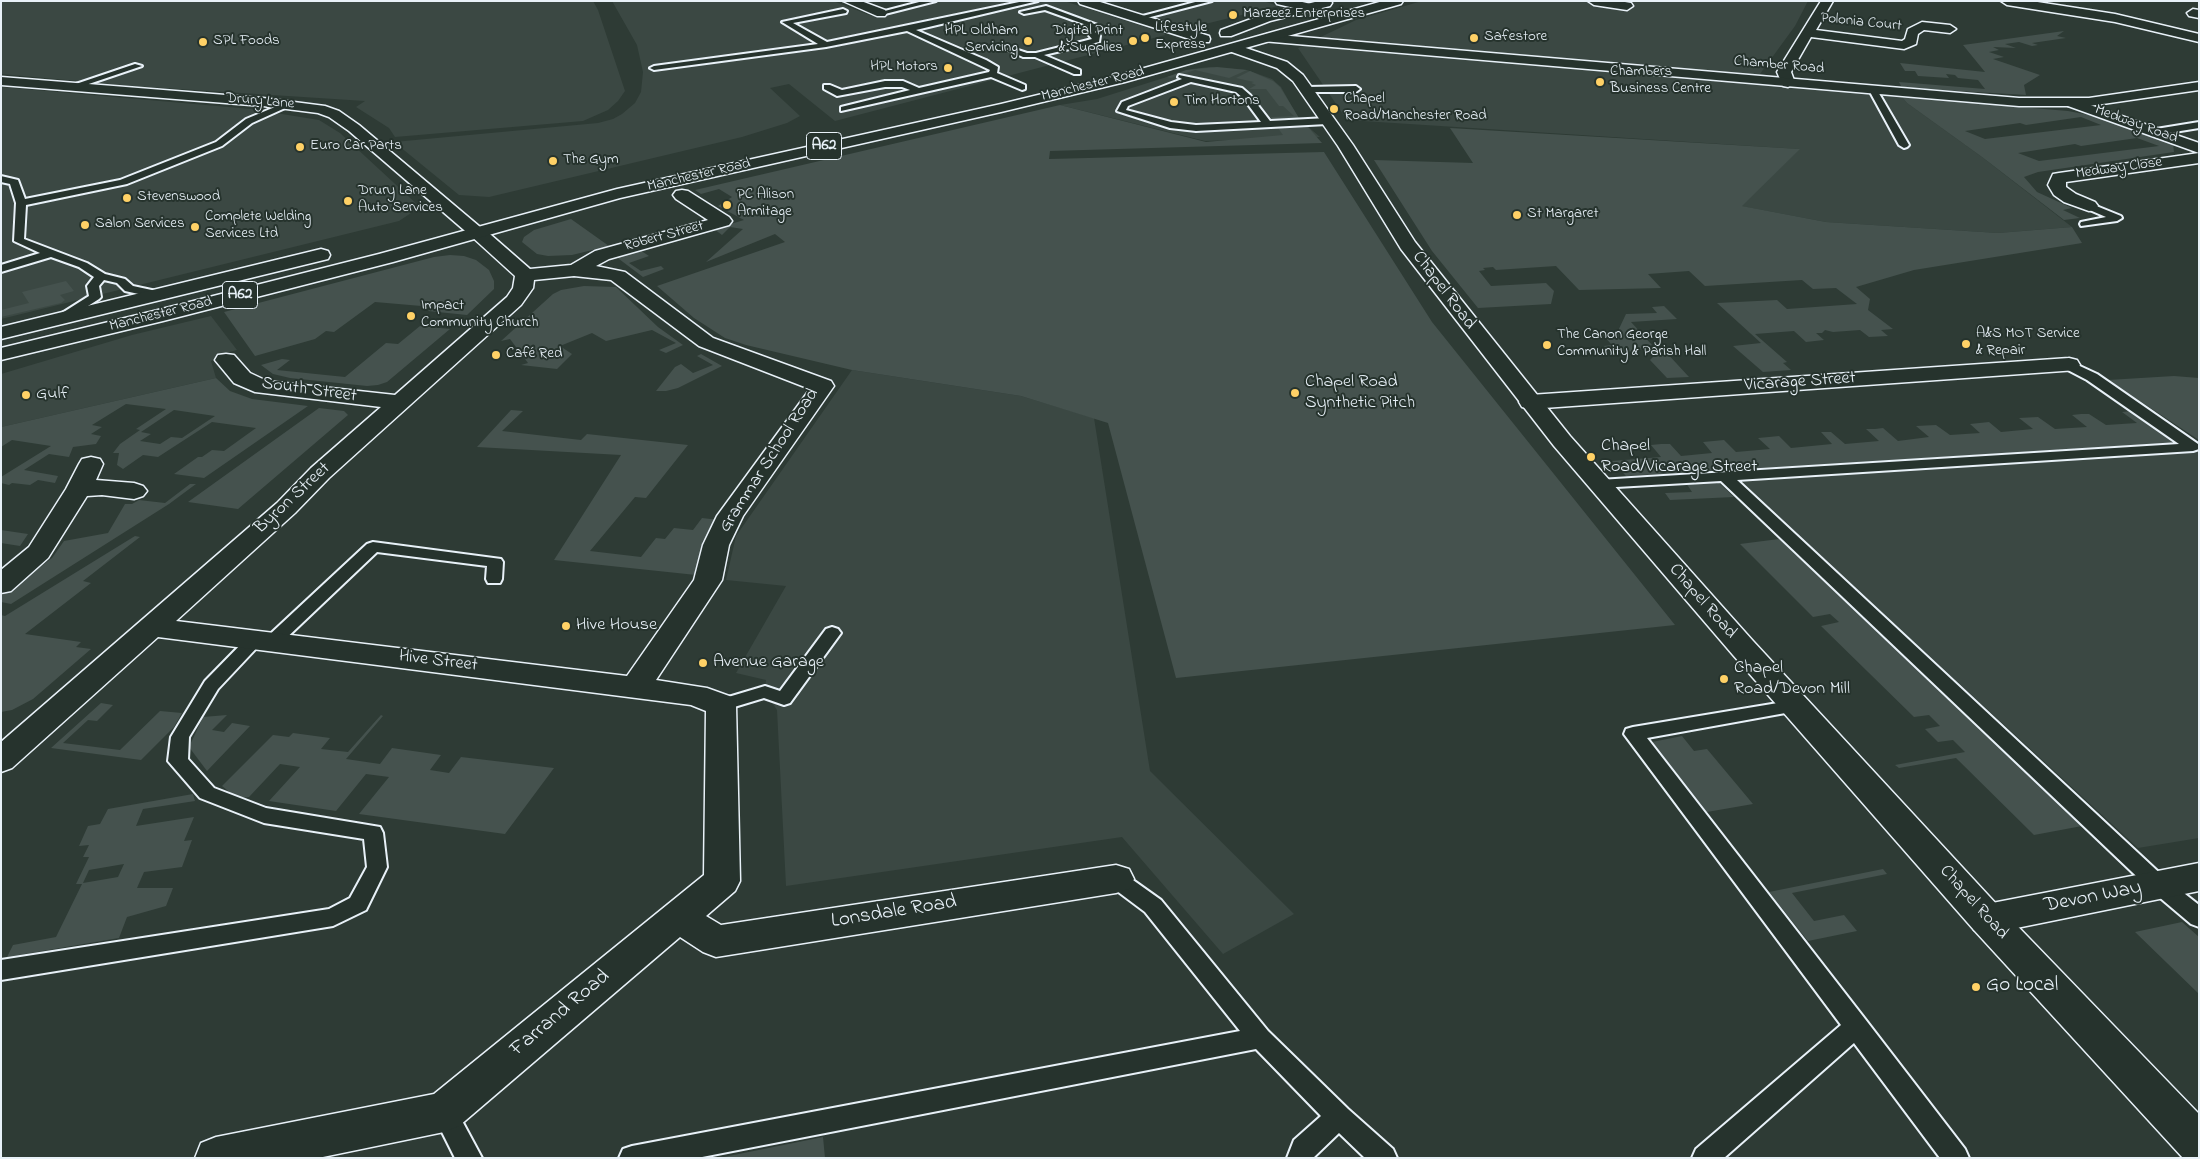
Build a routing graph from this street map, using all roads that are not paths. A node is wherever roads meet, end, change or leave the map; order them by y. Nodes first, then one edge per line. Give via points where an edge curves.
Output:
1 (933, 1) edge
2 (1084, 1) edge
3 (1209, 1) edge
4 (1281, 1) edge
5 (1336, 1) edge
6 (1397, 1) edge
7 (1594, 1) edge
8 (1827, 1) edge
9 (2007, 1) edge
10 (1035, 5) edge
11 (846, 6) edge
12 (1627, 6) dead end
13 (1308, 7) junction
14 (881, 13) joint
15 (2197, 17) edge
16 (1139, 18) junction
17 (1324, 22) junction
18 (963, 24) dead end
19 (908, 29) junction
20 (2168, 29) junction
21 (1238, 30) junction
22 (1950, 30) dead end
23 (883, 34) junction
24 (1808, 34) junction
25 (1267, 38) junction
26 (2199, 38) edge
27 (1204, 39) junction
28 (896, 40) dead end
29 (1911, 41) junction
30 (1927, 43) dead end
31 (1185, 44) dead end
32 (822, 45) junction
33 (1371, 46) junction
34 (1234, 48) junction
35 (1012, 50) dead end
36 (830, 53) dead end
37 (1036, 55) junction
38 (138, 66) dead end
39 (654, 68) dead end
40 (1082, 71) joint
41 (992, 74) junction
42 (1059, 77) dead end
43 (1, 81) edge
44 (1788, 83) junction
45 (1027, 85) joint
46 (2199, 86) edge
47 (71, 87) junction
48 (827, 87) dead end
49 (1356, 89) dead end
50 (919, 90) junction
51 (1307, 90) junction
52 (1873, 90) junction
53 (998, 93) dead end
54 (2073, 103) junction
55 (290, 104) junction
56 (933, 108) dead end
57 (844, 109) dead end
58 (876, 121) dead end
59 (1326, 121) junction
60 (1268, 125) junction
61 (2199, 125) edge
62 (2156, 132) junction
63 (818, 133) dead end
64 (1904, 145) dead end
65 (2199, 148) edge
66 (2199, 158) edge
67 (1, 179) edge
68 (581, 187) dead end
69 (714, 198) dead end
70 (21, 203) junction
71 (2089, 206) joint
72 (470, 223) junction
73 (441, 224) dead end
74 (2085, 224) dead end
75 (48, 254) junction
76 (1, 269) edge
77 (574, 270) junction
78 (525, 275) junction
79 (101, 276) junction
80 (157, 294) junction
81 (63, 318) junction
82 (1, 333) edge
83 (1, 354) edge
84 (226, 360) dead end
85 (2069, 365) joint
86 (400, 402) junction
87 (1530, 402) junction
88 (91, 464) dead end
89 (1724, 476) junction
90 (1598, 484) junction
91 (79, 489) junction
92 (134, 491) dead end
93 (494, 579) dead end
94 (1, 585) edge
95 (152, 627) junction
96 (832, 633) dead end
97 (264, 640) junction
98 (635, 687) junction
99 (721, 705) junction
100 (1796, 706) junction
101 (3, 756) edge
102 (2199, 877) edge
103 (1116, 879) joint
104 (2159, 886) junction
105 (678, 917) junction
106 (2199, 918) edge
107 (1987, 919) junction
108 (1, 970) edge
109 (1857, 1026) junction
110 (1260, 1038) junction
111 (444, 1112) junction
112 (1339, 1117) junction
113 (2199, 1144) edge
114 (216, 1158) edge
115 (469, 1158) edge
116 (632, 1158) edge
117 (1300, 1158) edge
118 (1384, 1158) edge
119 (1705, 1158) edge
120 (1956, 1158) edge

1 - 14 lane
2 - 16 main road, Chapel Road
3 - 16 lane
4 - 13 main road
5 - 13 main road
6 - 17 main road, Manchester Road / A62
7 - 12 main road
8 - 24 main road
9 - 20 main road
10 - 18 lane
10 - 19 lane via 1022,4
10 - 37 lane via 1096,26 1091,33 1096,40
11 - 14 main road
11 - 32 lane via 786,22
13 - 21 main road via 1266,18
15 - 20 main road
16 - 27 main road, Chapel Road
17 - 25 main road, Manchester Road / A62
17 - 33 main road via 1341,35
19 - 23 lane
19 - 41 lane via 983,62 995,69
20 - 26 main road
21 - 25 main road
21 - 27 main road
22 - 29 main road, Polonia Court via 1922,26 1912,32
23 - 28 lane
23 - 32 lane
24 - 29 main road, Polonia Court via 1892,45
24 - 44 main road via 1784,72
25 - 33 main road, Chamber Road
25 - 34 main road, Manchester Road / A62
27 - 31 main road
27 - 34 main road, Chapel Road
29 - 30 main road, Polonia Court
32 - 36 lane
32 - 39 lane
33 - 44 main road, Chamber Road
34 - 51 main road, Chapel Road via 1282,65
34 - 72 main road, Manchester Road / A62 via 1002,108 617,194 588,195
35 - 37 lane
37 - 40 lane
38 - 47 lane
40 - 42 main road, Manchester Road
41 - 45 lane
41 - 50 lane
43 - 47 main road, Drury Lane
44 - 52 main road, Chamber Road
45 - 53 main road, Manchester Road
46 - 54 main road, Chamber Road
47 - 55 main road, Drury Lane
48 - 50 lane via 837,93 885,84 903,84
49 - 51 lane
50 - 57 lane
51 - 59 main road, Chapel Road
52 - 54 main road, Chamber Road via 2019,102
52 - 64 lane
54 - 62 main road, Medway Road
55 - 70 lane via 249,121 219,144 123,182
55 - 72 main road, Drury Lane via 334,114
56 - 58 main road
59 - 60 lane
59 - 87 main road, Chapel Road via 1345,145 1408,245
60 - 60 lane via 1184,127 1121,111 1125,104 1186,78 1239,90
61 - 62 lane
62 - 65 main road, Medway Road
63 - 68 main road, Manchester Road / A62
66 - 71 main road, Medway Close via 2059,178 2056,184 2060,191
67 - 70 lane via 14,182
69 - 77 main road, Robert Street via 688,199 723,221 602,254
70 - 75 lane via 19,241
71 - 74 lane, Medway Close via 2116,218
72 - 73 main road, A62
72 - 78 main road
72 - 80 main road, Manchester Road / A62 via 354,254 334,252
72 - 83 main road, Manchester Road / A62 via 175,312
75 - 76 lane
75 - 79 lane via 83,265
77 - 78 main road, Grammar School Road
77 - 98 main road, Grammar School Road via 618,276 706,342 823,386 730,516 716,545 708,580
78 - 86 main road, Byron Street via 523,288 514,300
79 - 80 lane via 121,281 129,290
79 - 81 lane via 93,286 95,297
80 - 81 main road, Manchester Road / A62
81 - 82 main road, Manchester Road / A62
84 - 86 main road, South Street via 242,378 263,387
85 - 87 main road, Vicarage Street
85 - 89 lane via 2194,446
86 - 95 main road, Byron Street
87 - 90 main road, Chapel Road
88 - 91 main road
89 - 90 lane
89 - 104 lane
90 - 100 main road, Chapel Road
91 - 92 main road via 102,487
91 - 94 main road via 39,552
93 - 97 lane via 495,562 373,547
95 - 97 main road, Hive Street
95 - 101 main road, Byron Street
96 - 99 lane via 784,699 765,692
97 - 98 main road, Hive Street
97 - 108 lane via 211,685 180,737 178,761 207,793 264,815 373,832 377,867 358,904 333,917
98 - 99 main road, Hive Street via 696,695
99 - 105 main road, Farrand Road via 722,881
100 - 107 main road, Chapel Road
100 - 109 lane via 1633,734
102 - 104 main road, Devon Way
103 - 105 main road, Lonsdale Road via 716,941
103 - 110 lane via 1153,906
104 - 106 lane
104 - 107 main road, Devon Way
105 - 111 main road, Farrand Road
107 - 113 main road, Chapel Road
109 - 119 lane
109 - 120 lane
110 - 112 lane
110 - 116 lane
111 - 114 main road, Farrand Road
111 - 115 lane
112 - 117 lane via 1303,1149
112 - 118 lane

